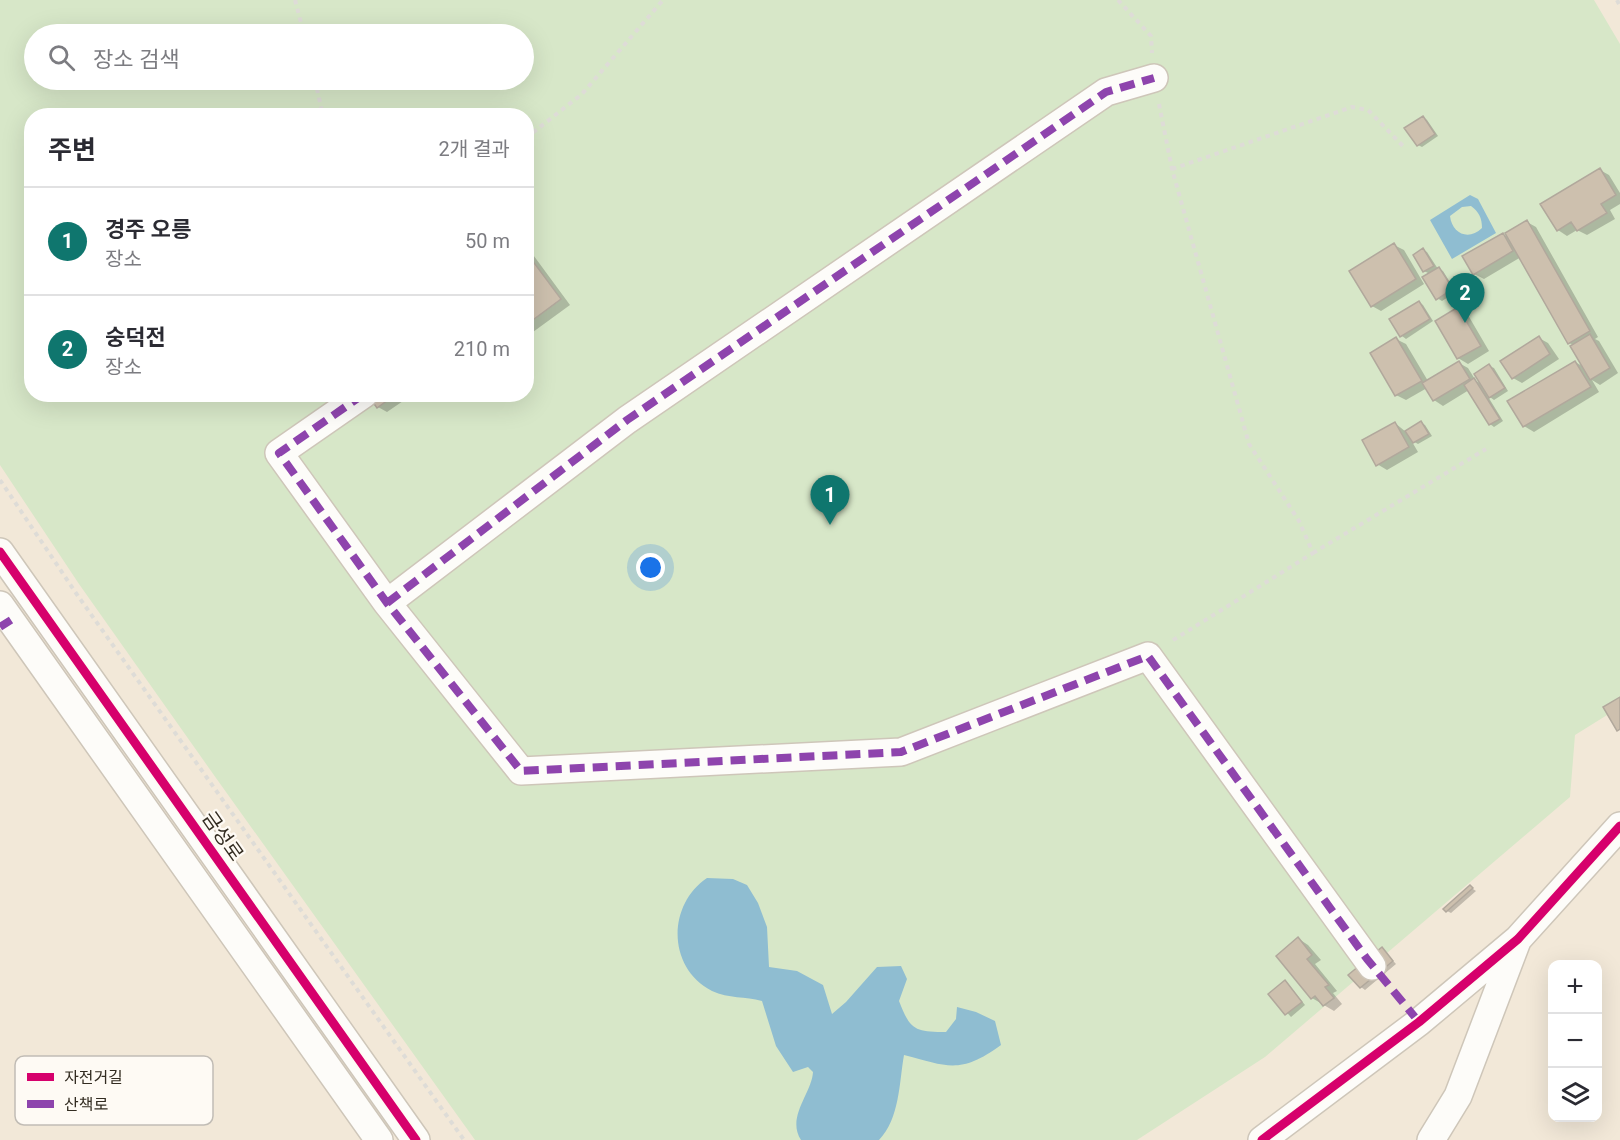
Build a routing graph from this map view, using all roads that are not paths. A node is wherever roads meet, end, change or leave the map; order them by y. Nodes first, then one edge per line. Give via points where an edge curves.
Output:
1 (1154, 78) road end
2 (352, 402) edge
3 (0, 552) edge
4 (387, 603) junction
5 (0, 604) edge
6 (1620, 826) edge
7 (1518, 939) junction
8 (1372, 966) dead end
9 (379, 1140) edge
10 (416, 1140) edge
11 (1262, 1140) edge
12 (1431, 1140) edge

1 - 4 street via 1106,92 627,420
2 - 4 street via 279,453
3 - 10 street, 금성로
4 - 8 street via 520,771 901,752 1148,656
5 - 9 street
6 - 7 street
7 - 11 street via 1419,1022
7 - 12 street via 1458,1096

